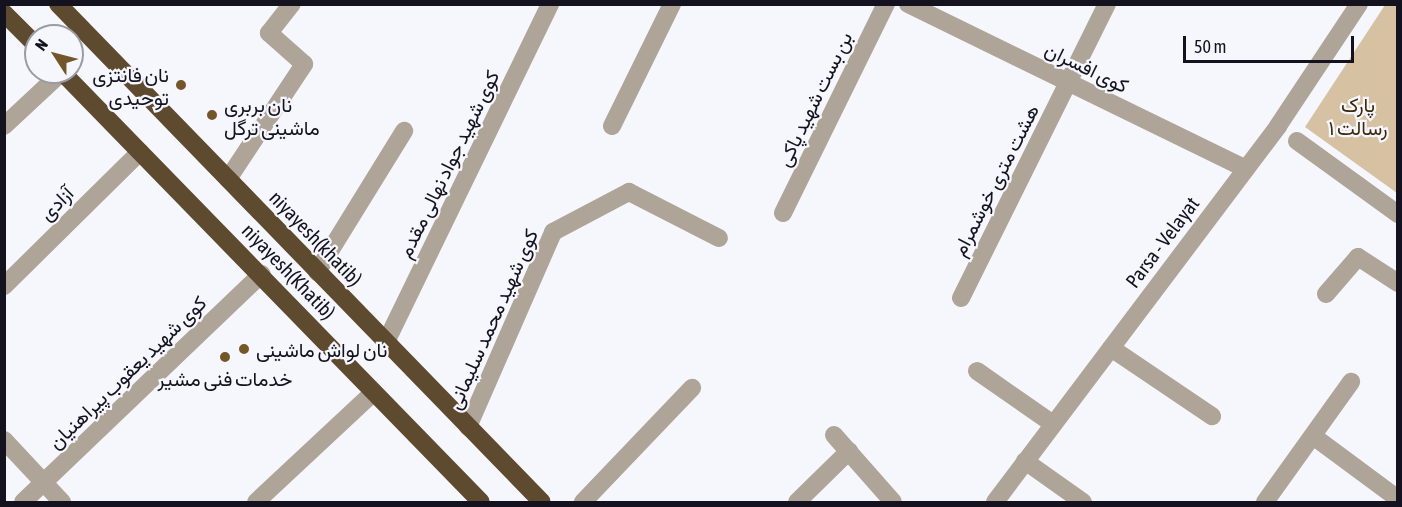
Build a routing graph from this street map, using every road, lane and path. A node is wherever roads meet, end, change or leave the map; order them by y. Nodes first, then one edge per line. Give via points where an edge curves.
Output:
1 (58, 4) edge
2 (292, 4) edge
3 (550, 4) edge
4 (672, 4) edge
5 (886, 4) edge
6 (908, 4) edge
7 (1107, 4) edge
8 (1359, 4) edge
9 (4, 13) edge
10 (24, 33) edge
11 (1069, 83) junction
12 (49, 84) edge
13 (74, 84) edge
14 (4, 126) edge
15 (612, 126) dead end
16 (404, 131) dead end
17 (1297, 141) dead end
18 (140, 152) junction
19 (1246, 170) junction
20 (228, 179) junction
21 (783, 213) dead end
22 (1398, 214) edge
23 (719, 238) dead end
24 (317, 272) junction
25 (262, 274) junction
26 (1398, 283) edge
27 (4, 286) edge
28 (1326, 294) dead end
29 (961, 298) dead end
30 (386, 342) junction
31 (1111, 348) junction
32 (976, 370) dead end
33 (1351, 382) dead end
34 (692, 388) dead end
35 (374, 392) junction
36 (1212, 416) dead end
37 (1053, 424) junction
38 (468, 427) junction
39 (834, 435) dead end
40 (1313, 436) junction
41 (4, 440) edge
42 (849, 451) junction
43 (1026, 461) junction
44 (44, 483) junction
45 (1398, 499) edge
46 (23, 502) edge
47 (62, 502) edge
48 (256, 502) edge
49 (481, 502) edge
50 (542, 502) edge
51 (583, 502) edge
52 (797, 502) edge
53 (893, 502) edge
54 (995, 502) edge
55 (1083, 502) edge
56 (1265, 502) edge

1 - 20 highway, niyayesh(khatib)
2 - 20 street via 269,33 304,64
3 - 30 street, کوی شهید جواد نهالی مقدم
4 - 15 street
5 - 21 street, بن بست شهید پاکى
6 - 11 street, کوی افسران
7 - 11 street, هشت متری خوشمرام
8 - 19 street, Parsa - Velayat
9 - 10 highway
11 - 19 street, کوی افسران
11 - 29 street, هشت متری خوشمرام
12 - 14 street
13 - 18 highway, niyayesh(Khatib)
16 - 24 street
17 - 22 street
18 - 25 highway, niyayesh(Khatib)
18 - 27 street, آزادی
19 - 31 street, Parsa - Velayat
20 - 24 highway, niyayesh(khatib)
23 - 38 street, کوی شهید محمد سلیمانی via 629,192 553,232
24 - 30 highway, niyayesh(khatib)
25 - 35 highway, niyayesh(Khatib)
25 - 44 street, کوی شهید یعقوب پیراهنیان
26 - 28 street via 1358,257
30 - 38 highway, niyayesh(khatib)
31 - 36 street
31 - 37 street, Parsa - Velayat
32 - 37 street
33 - 40 street
34 - 51 street
35 - 48 street
35 - 49 highway, niyayesh(Khatib)
37 - 43 street, Parsa - Velayat
38 - 50 highway, niyayesh(khatib)
39 - 42 street
40 - 45 street
40 - 56 street
41 - 44 street
42 - 52 street
42 - 53 street
43 - 54 street, Parsa - Velayat
43 - 55 street
44 - 46 street, کوی شهید یعقوب پیراهنیان
44 - 47 street

